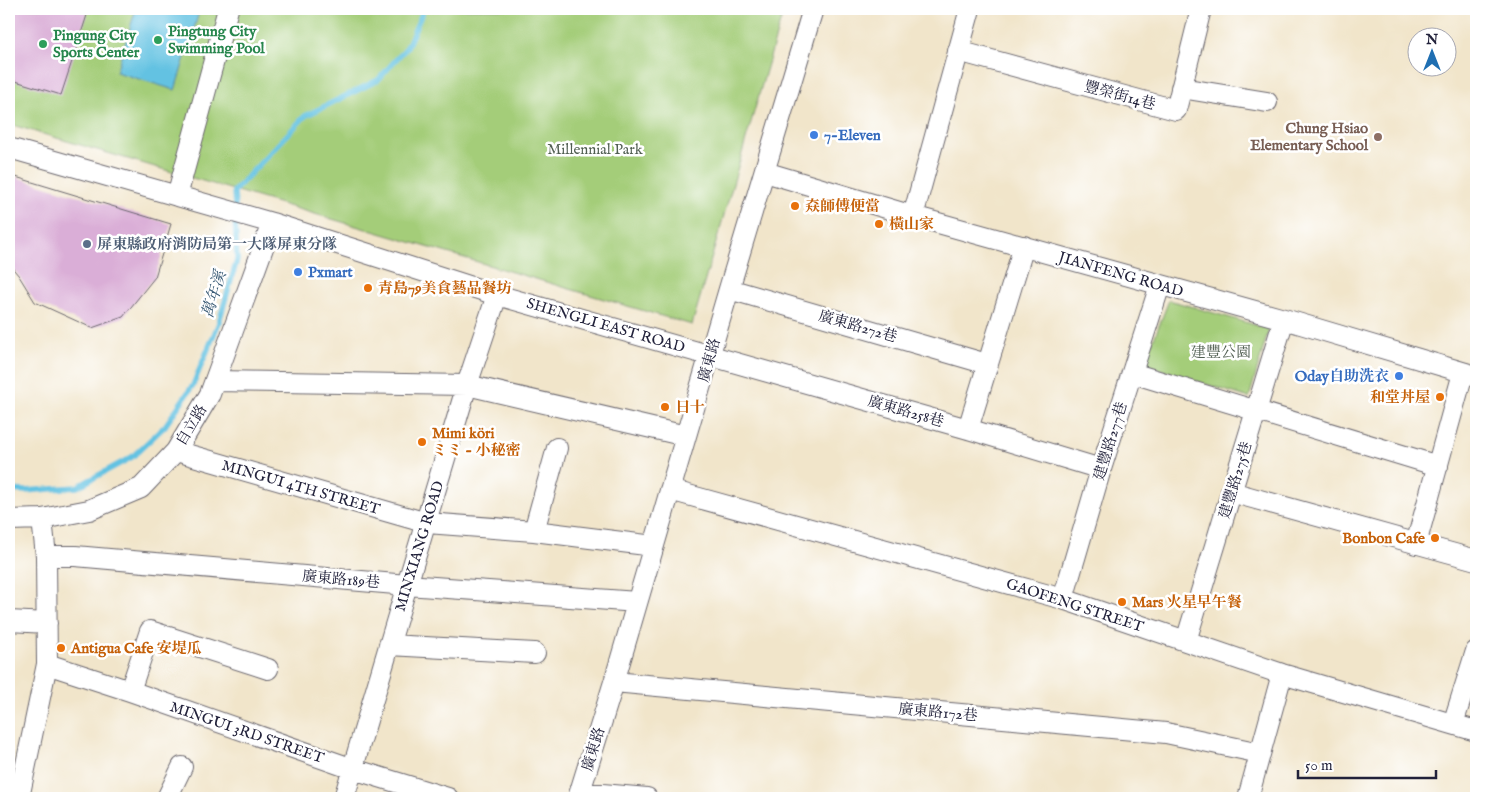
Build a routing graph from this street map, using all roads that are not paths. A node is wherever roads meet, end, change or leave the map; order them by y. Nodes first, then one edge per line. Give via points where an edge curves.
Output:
1 (228, 9) edge
2 (813, 9) edge
3 (970, 9) edge
4 (1201, 9) edge
5 (958, 50) junction
6 (1181, 88) junction
7 (1268, 102) dead end
8 (9, 148) edge
9 (765, 172) junction
10 (178, 196) junction
11 (913, 216) junction
12 (272, 223) junction
13 (1024, 246) junction
14 (1160, 285) junction
15 (729, 289) junction
16 (497, 295) junction
17 (1284, 319) junction
18 (710, 355) junction
19 (987, 364) junction
20 (1132, 373) junction
21 (1470, 374) edge
22 (215, 381) junction
23 (467, 385) junction
24 (1255, 411) junction
25 (968, 429) junction
26 (686, 436) junction
27 (557, 448) dead end
28 (176, 450) junction
29 (1438, 466) junction
30 (1101, 469) junction
31 (670, 490) junction
32 (1231, 492) junction
33 (42, 519) junction
34 (9, 520) edge
35 (426, 523) junction
36 (534, 531) junction
37 (1416, 544) junction
38 (654, 546) junction
39 (46, 556) junction
40 (1476, 560) edge
41 (407, 585) junction
42 (1063, 599) junction
43 (637, 602) junction
44 (9, 621) edge
45 (47, 623) junction
46 (1186, 641) junction
47 (389, 645) junction
48 (1476, 651) edge
49 (535, 653) dead end
50 (47, 664) junction
51 (268, 670) dead end
52 (1282, 674) junction
53 (614, 682) junction
54 (130, 691) junction
55 (1454, 724) junction
56 (1476, 731) edge
57 (1260, 753) junction
58 (182, 767) dead end
59 (352, 769) junction
60 (579, 795) edge
61 (24, 797) edge
62 (167, 798) edge
63 (344, 798) edge
64 (448, 798) edge
65 (647, 798) edge
66 (1248, 798) edge

1 - 10 street
2 - 9 street, 廣東路
3 - 5 street
4 - 6 street
5 - 6 street, 豐榮街14巷 via 1176,110
5 - 11 street
6 - 7 street
8 - 10 street
9 - 11 street, JIANFENG ROAD
9 - 15 street, 廣東路
10 - 12 street, SHENGLI EAST ROAD
11 - 13 street, JIANFENG ROAD
12 - 16 street, SHENGLI EAST ROAD
12 - 22 street, 自立路
13 - 14 street, JIANFENG ROAD
13 - 19 street
14 - 17 street, JIANFENG ROAD
14 - 20 street, 建豐路277巷
15 - 18 street, 廣東路
15 - 19 street, 廣東路272巷
16 - 18 street, SHENGLI EAST ROAD
16 - 23 street, MINXIANG ROAD
17 - 21 street, JIANFENG ROAD
17 - 24 street, 建豐路275巷
18 - 25 street, 廣東路258巷
18 - 26 street, 廣東路
19 - 25 street
20 - 24 street
20 - 30 street, 建豐路277巷
21 - 29 street
22 - 23 street
22 - 28 street, 自立路
23 - 26 street
23 - 35 street, MINXIANG ROAD
24 - 29 street
24 - 32 street, 建豐路275巷
25 - 30 street, 廣東路258巷
26 - 31 street, 廣東路
27 - 36 street
28 - 33 street, 自立路 via 142,488 89,510
28 - 35 street, MINGUI 4TH STREET
29 - 37 street
30 - 42 street, 建豐路277巷
31 - 38 street, 廣東路
31 - 42 street, GAOFENG STREET
32 - 37 street
32 - 46 street, 建豐路275巷
33 - 34 street, 自立路
33 - 39 street
35 - 36 street, MINGUI 4TH STREET
35 - 41 street, MINXIANG ROAD
36 - 38 street, MINGUI 4TH STREET
37 - 40 street
38 - 43 street, 廣東路
39 - 41 street, 廣東路189巷
39 - 45 street
41 - 43 street, 廣東路189巷
41 - 47 street, MINXIANG ROAD
42 - 46 street, GAOFENG STREET
43 - 53 street, 廣東路
44 - 45 street
45 - 50 street
46 - 52 street, GAOFENG STREET
47 - 49 street
47 - 59 street, MINXIANG ROAD
48 - 55 street
50 - 54 street, MINGUI 3RD STREET
50 - 61 street
51 - 54 street via 150,631
52 - 55 street, GAOFENG STREET
52 - 57 street
53 - 57 street, 廣東路172巷 via 1166,733
53 - 60 street, 廣東路
54 - 59 street, MINGUI 3RD STREET
55 - 56 street, GAOFENG STREET
57 - 66 street
58 - 62 street
59 - 63 street, MINXIANG ROAD
59 - 64 street, MINGUI 3RD STREET
60 - 65 street

